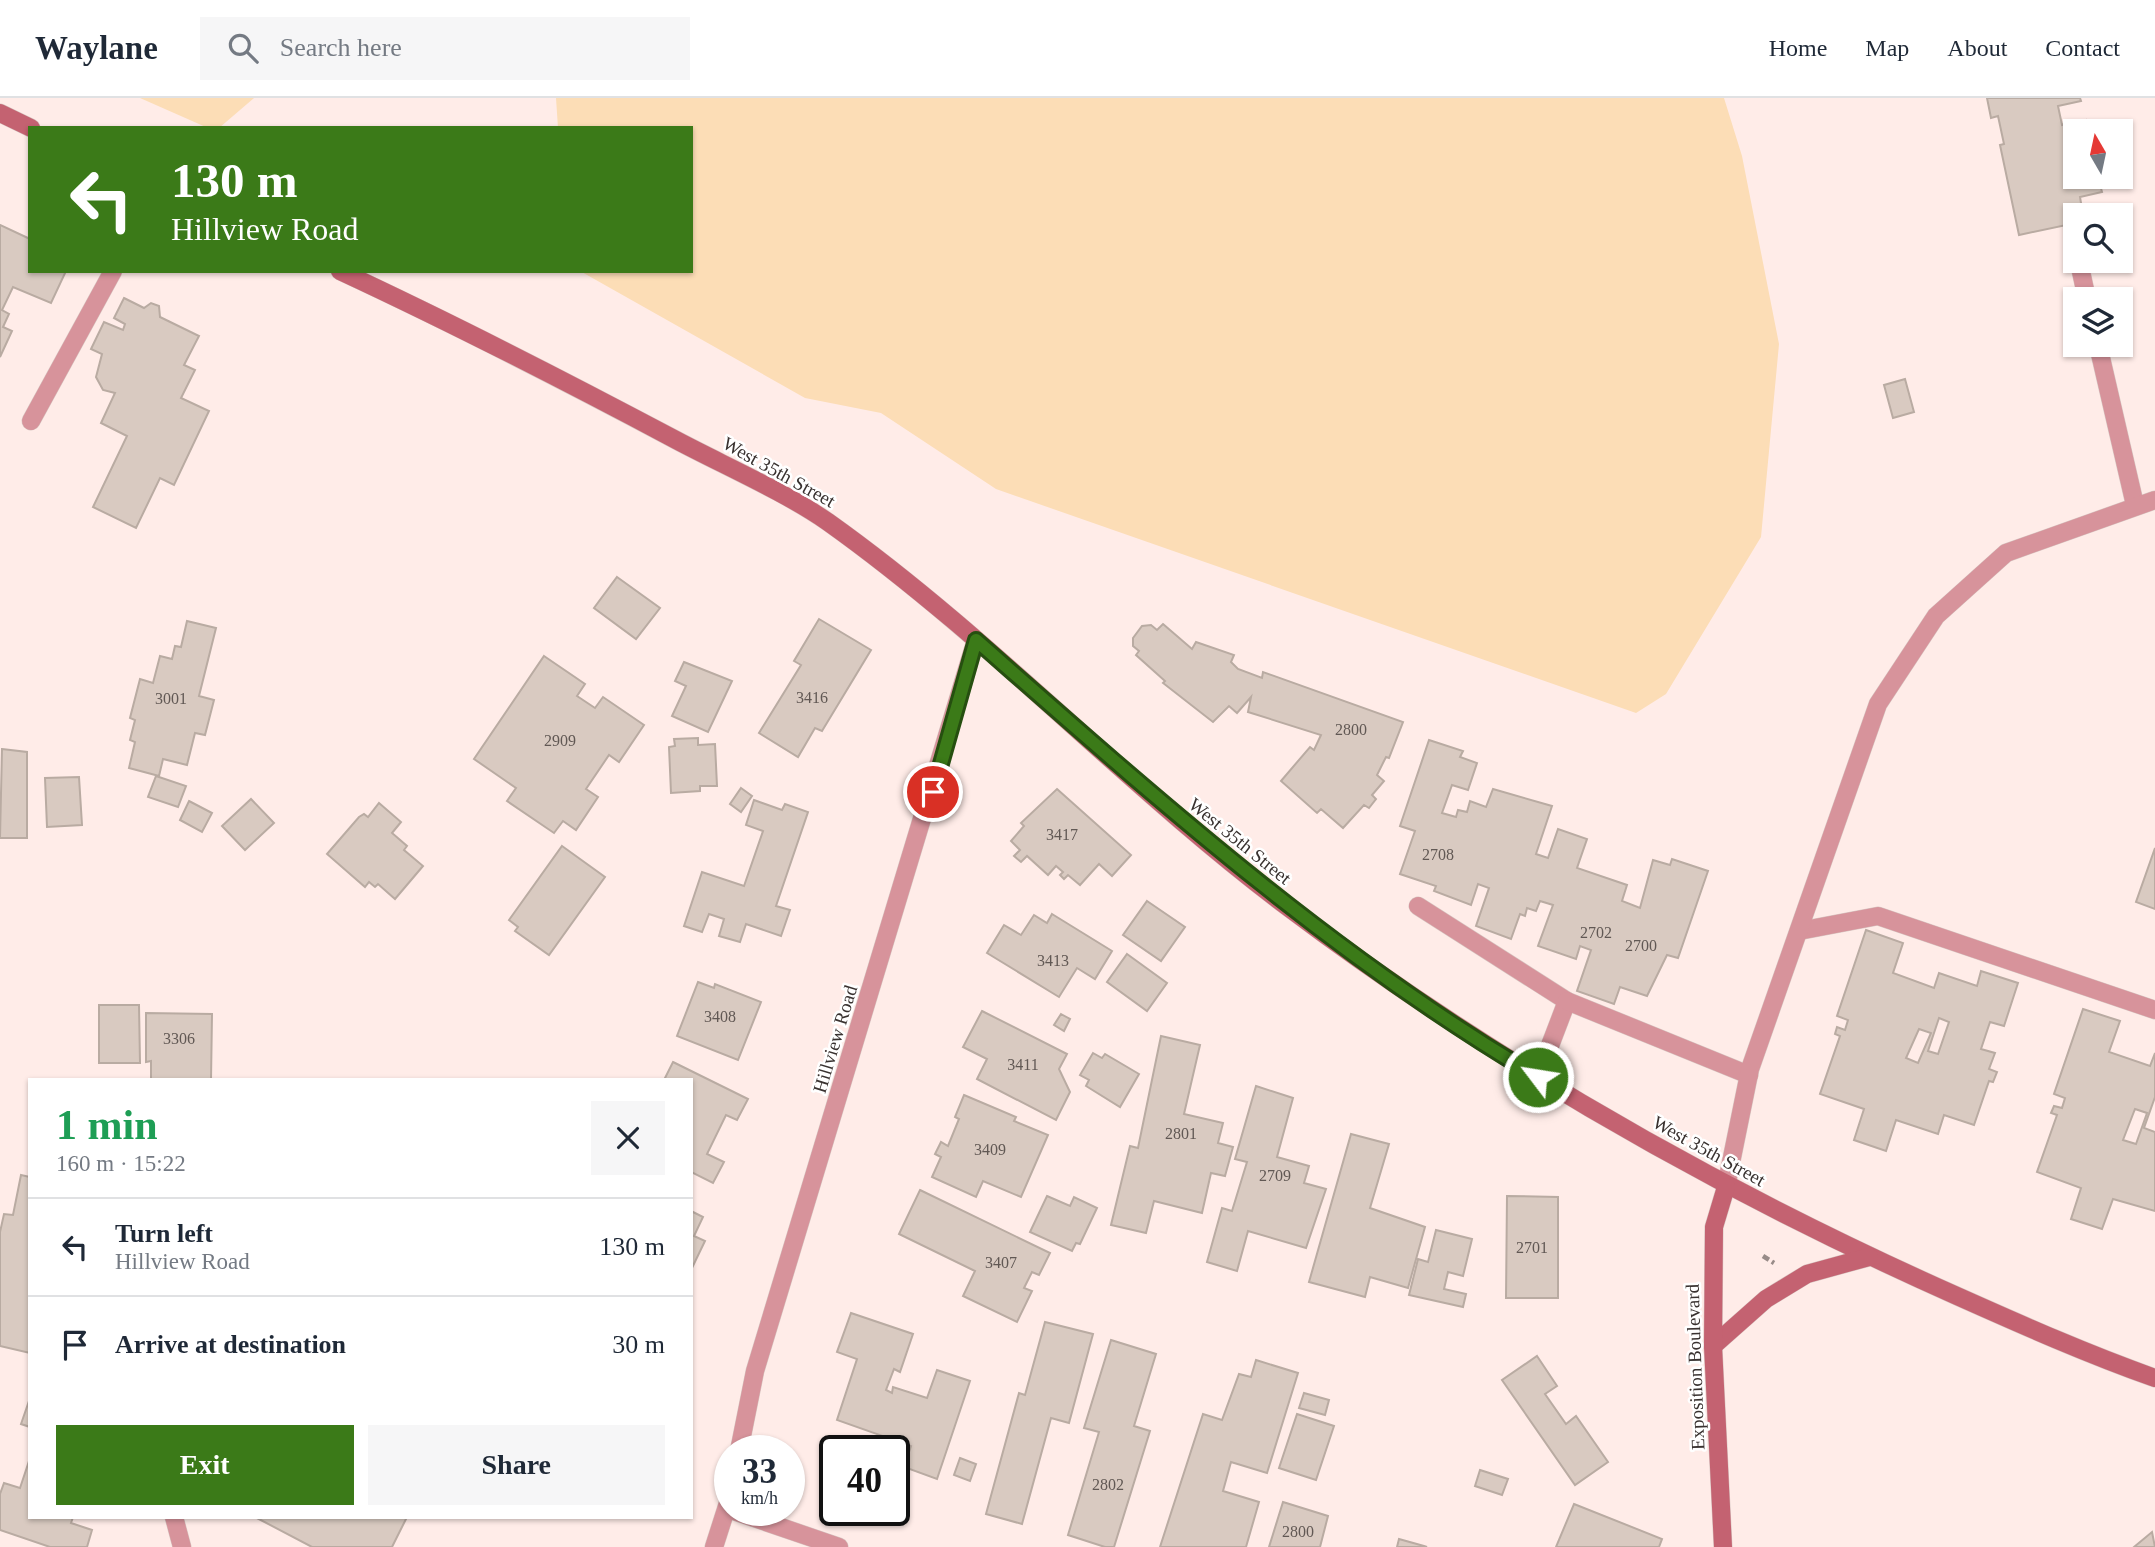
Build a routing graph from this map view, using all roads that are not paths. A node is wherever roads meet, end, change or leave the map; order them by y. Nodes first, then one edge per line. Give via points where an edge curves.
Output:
1 (0, 113) edge
2 (28, 126) edge
3 (112, 273) edge
4 (344, 273) edge
5 (2101, 357) edge
6 (31, 421) dead end
7 (2155, 500) edge
8 (2135, 505) junction
9 (976, 640) junction
10 (1418, 906) dead end
11 (1799, 931) junction
12 (1567, 1001) junction
13 (2155, 1010) edge
14 (1749, 1075) junction
15 (1538, 1077) junction
16 (1726, 1187) junction
17 (1869, 1257) junction
18 (1713, 1346) junction
19 (2155, 1378) edge
20 (742, 1435) edge
21 (175, 1519) edge
22 (722, 1526) edge
23 (782, 1526) edge
24 (182, 1547) edge
25 (714, 1547) edge
26 (839, 1547) edge
27 (1723, 1547) edge

1 - 2 street
3 - 6 street
4 - 9 street, West 35th Street via 482,337 824,519
5 - 8 street
7 - 8 street
8 - 11 street via 2006,553 1936,616 1878,705
9 - 15 street, West 35th Street via 1184,823 1290,909 1471,1037
9 - 20 street, Hillview Road via 755,1371
10 - 12 street
11 - 13 street via 1878,916
11 - 14 street
12 - 14 street
12 - 15 street
14 - 16 street
15 - 16 street, West 35th Street
16 - 17 street, West 35th Street
16 - 18 street, Exposition Boulevard via 1714,1227
17 - 18 street via 1807,1274 1766,1299
17 - 19 street, West 35th Street
18 - 27 street, Exposition Boulevard
21 - 24 street
22 - 25 street
23 - 26 street

